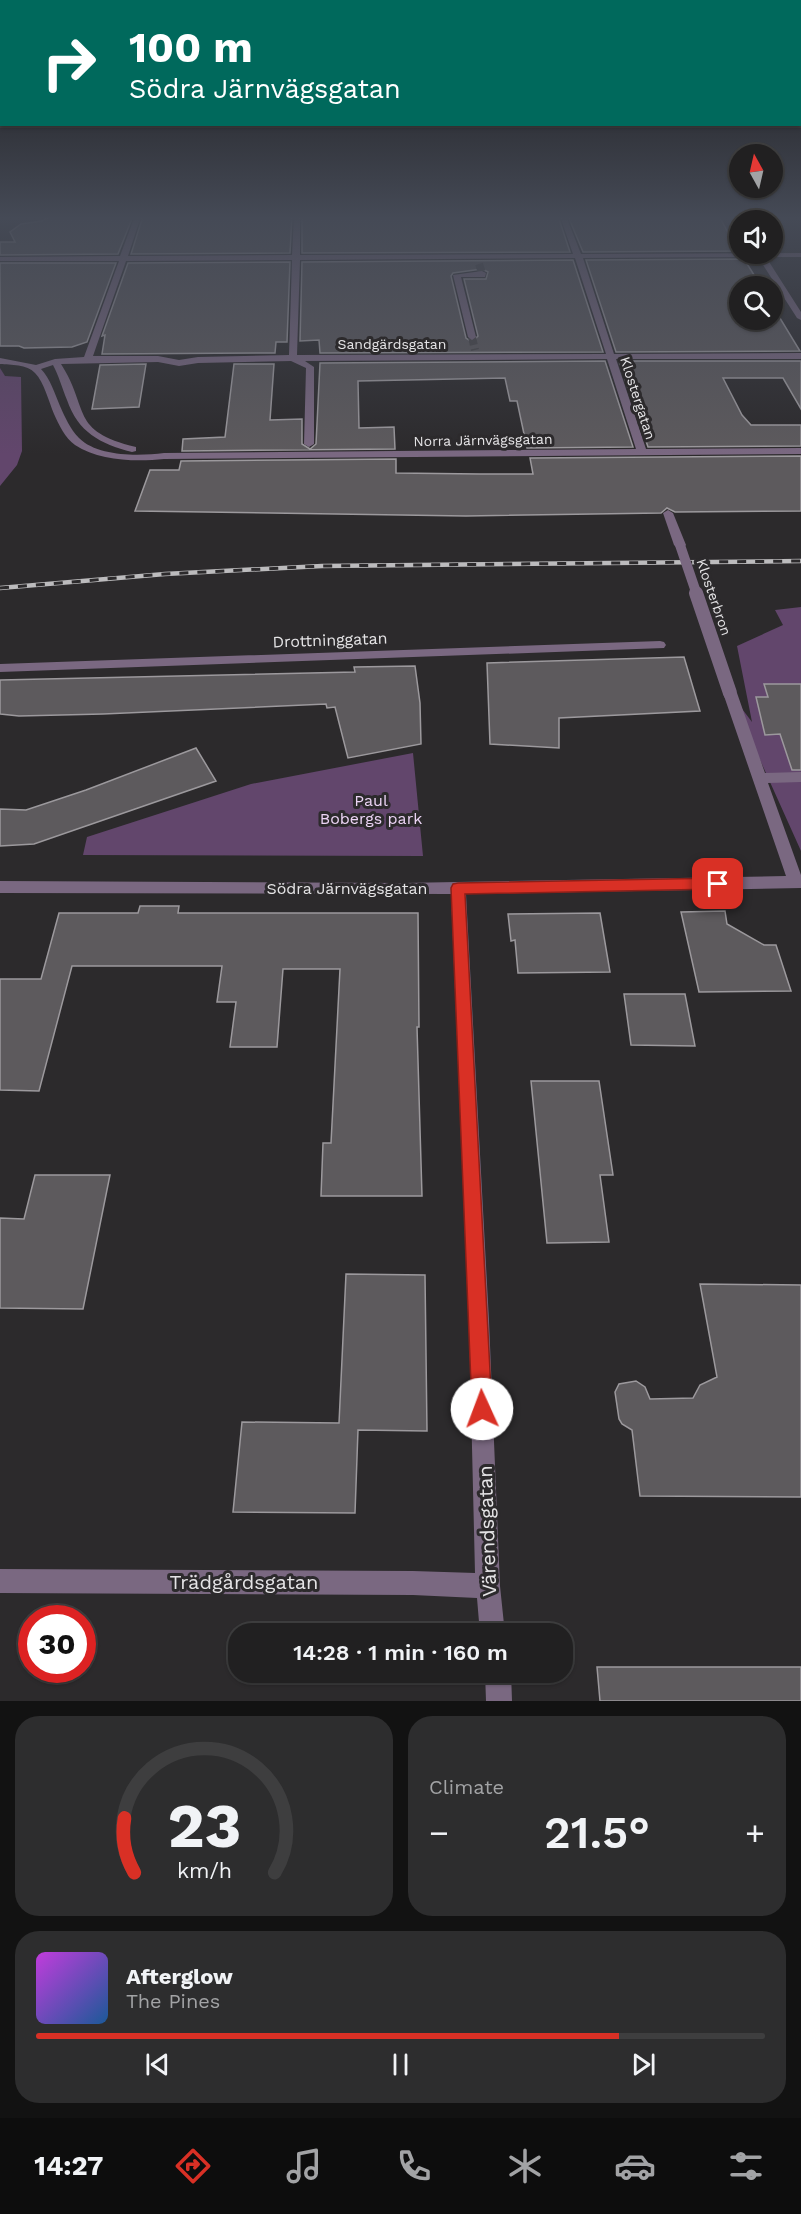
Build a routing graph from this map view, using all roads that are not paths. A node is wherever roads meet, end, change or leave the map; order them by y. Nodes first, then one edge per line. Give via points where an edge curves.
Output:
1 (110, 295) edge
2 (294, 295) edge
3 (462, 295) edge
4 (590, 295) edge
5 (787, 295) edge
6 (801, 318) edge
7 (472, 337) tunnel mouth
8 (0, 356) edge
9 (801, 356) edge
10 (610, 357) junction
11 (293, 358) junction
12 (88, 359) junction
13 (0, 361) edge
14 (55, 362) junction
15 (36, 368) junction
16 (309, 444) dead end
17 (801, 451) edge
18 (642, 452) junction
19 (164, 456) junction
20 (668, 513) dead end
21 (660, 645) dead end
22 (0, 668) edge
23 (801, 777) edge
24 (758, 778) junction
25 (798, 882) edge
26 (0, 887) edge
27 (458, 888) junction
28 (0, 1581) edge
29 (488, 1586) junction
30 (492, 1623) edge
31 (498, 1683) edge
32 (499, 1701) edge

1 - 12 street
2 - 11 street
3 - 7 street
4 - 10 street, Klostergatan
5 - 6 street
8 - 14 street, Sandgärdsgatan via 33,355
9 - 10 street, Sandgärdsgatan
10 - 11 street, Sandgärdsgatan via 476,354
10 - 18 street, Klostergatan
11 - 12 street, Sandgärdsgatan via 179,363 158,359
11 - 16 street via 310,367
12 - 14 street, Sandgärdsgatan
13 - 15 street via 21,362
14 - 15 street, Sandgärdsgatan
14 - 19 street, Norra Järnvägsgatan via 81,422 90,433 117,446
15 - 19 street, Norra Järnvägsgatan via 66,429 77,442 118,456
17 - 18 street, Norra Järnvägsgatan
18 - 19 street, Norra Järnvägsgatan
20 - 24 street, Klosterbron, bridge
21 - 22 street, Drottninggatan
23 - 24 street
24 - 25 street, Klosterbron
25 - 27 street, Södra Järnvägsgatan
26 - 27 street, Södra Järnvägsgatan
27 - 29 street, Värendsgatan
28 - 29 street, Trädgårdsgatan
29 - 30 street, Värendsgatan
31 - 32 street

